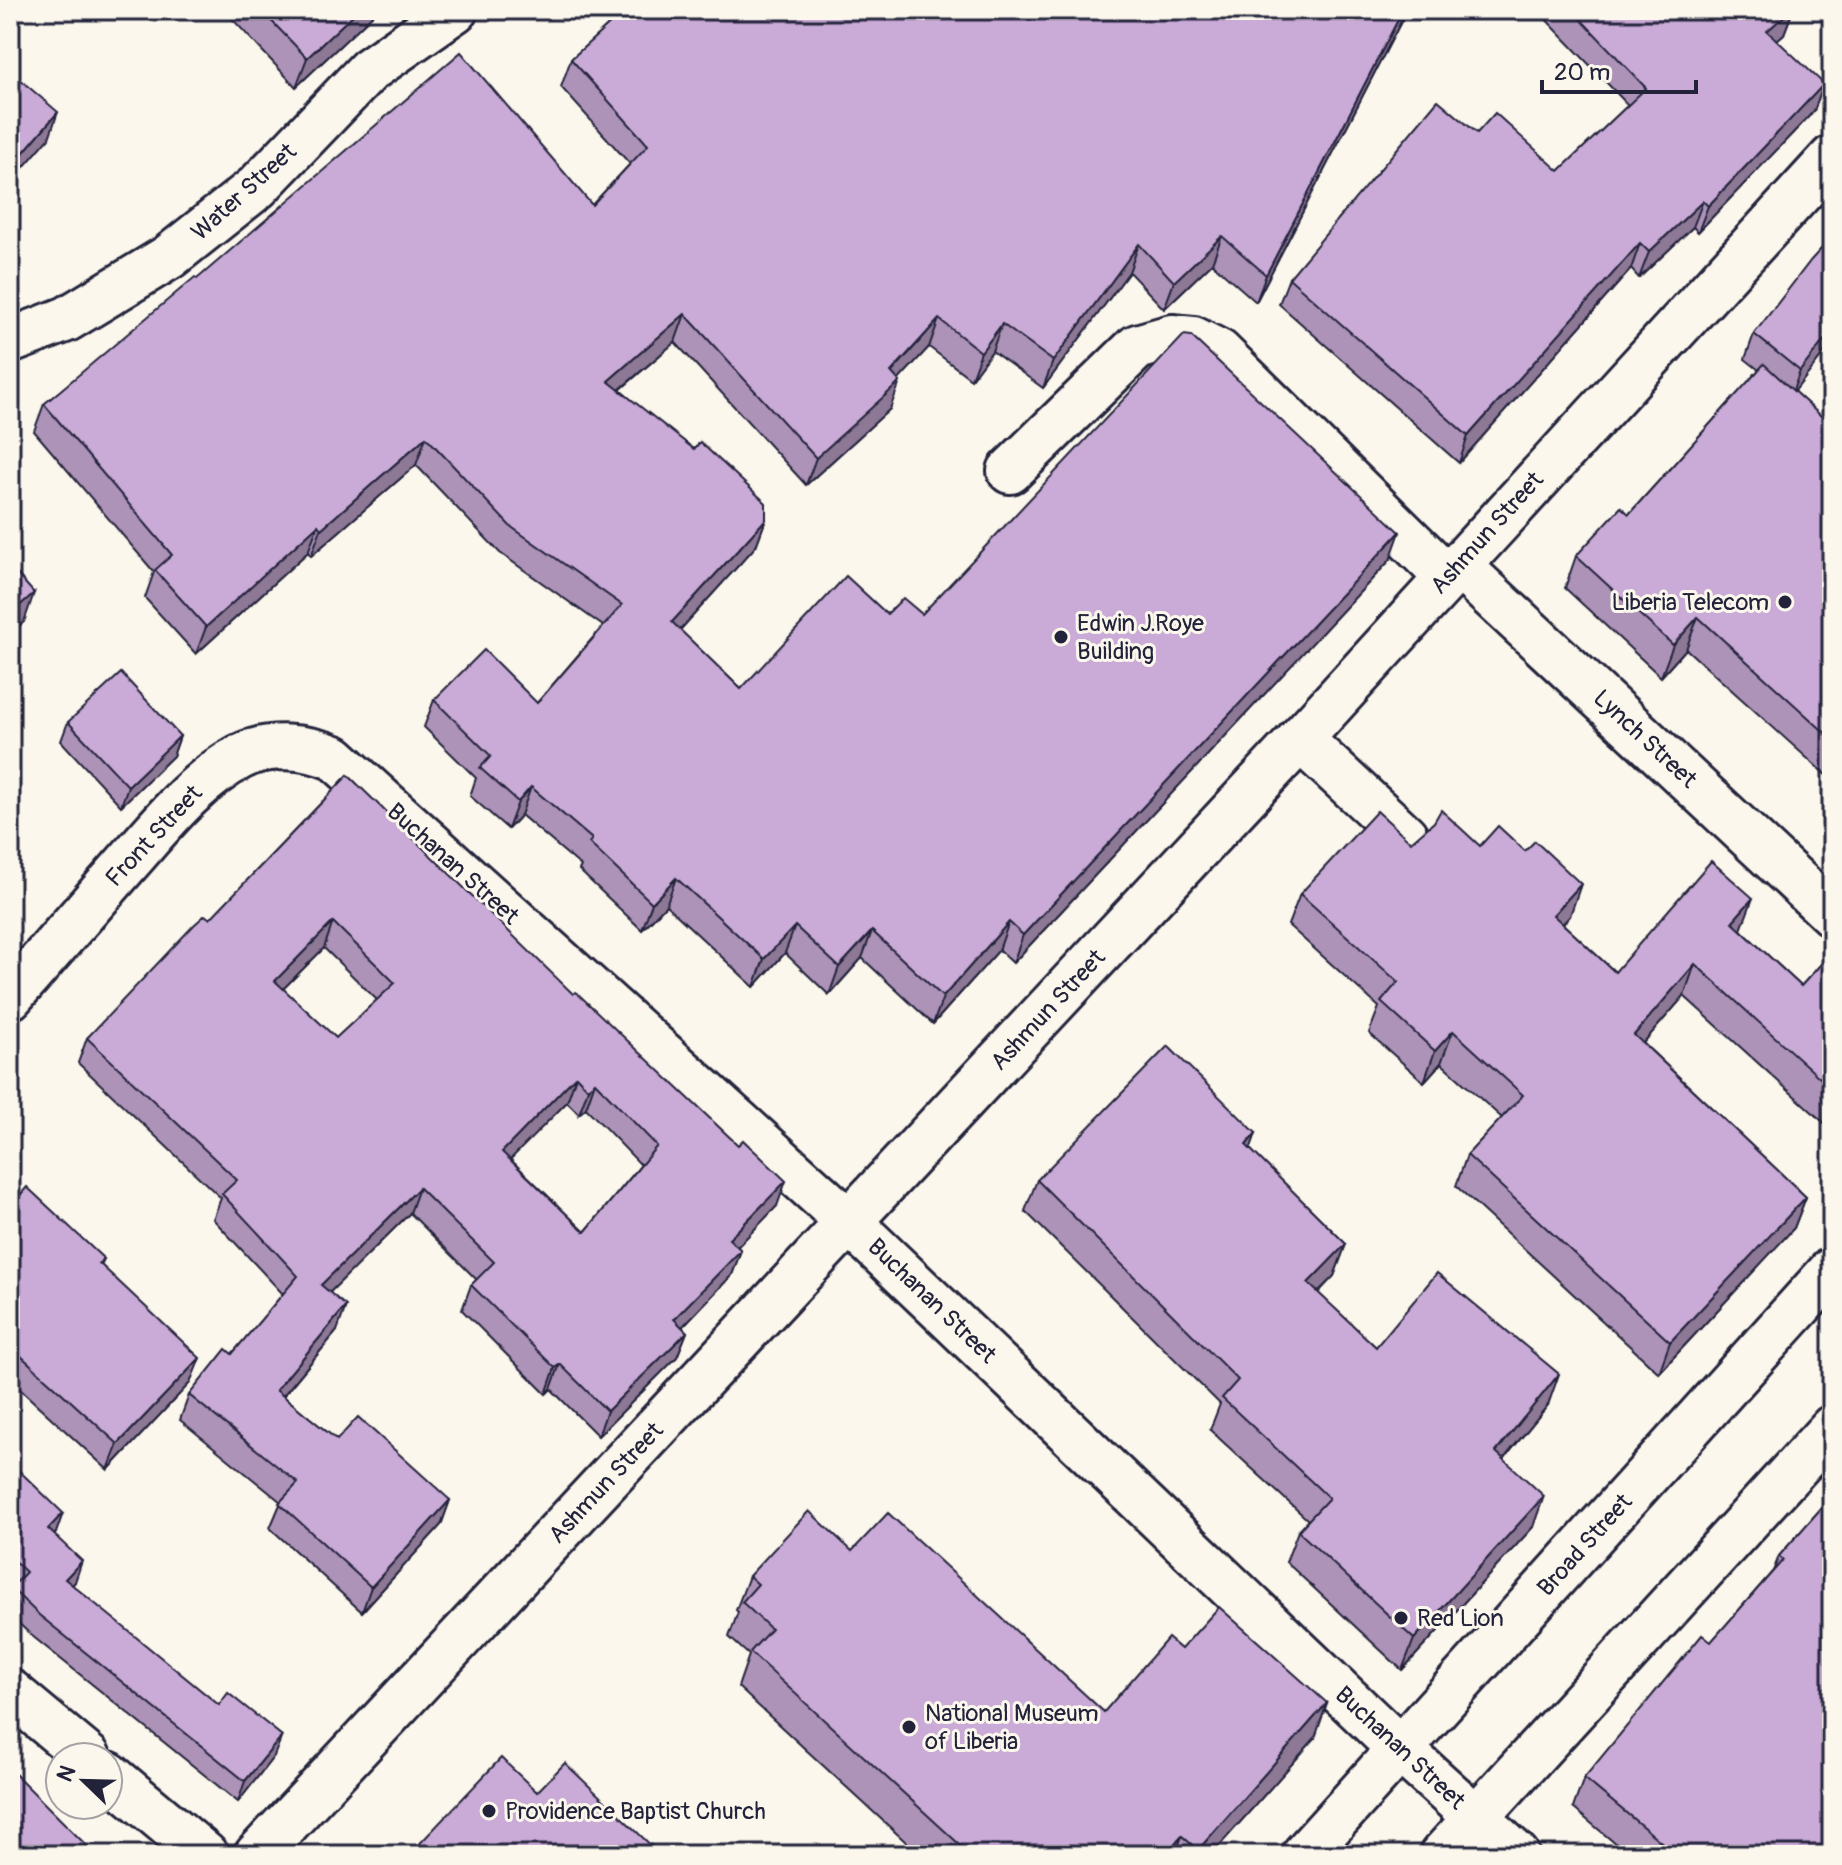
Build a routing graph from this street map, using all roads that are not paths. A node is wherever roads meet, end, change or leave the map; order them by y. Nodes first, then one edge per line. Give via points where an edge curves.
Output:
1 (455, 10) edge
2 (1832, 158) edge
3 (10, 341) edge
4 (1010, 471) dead end
5 (1452, 571) junction
6 (1300, 739) junction
7 (335, 758) joint
8 (1405, 836) edge
9 (1832, 914) edge
10 (10, 997) edge
11 (850, 1223) junction
12 (1832, 1270) edge
13 (1832, 1428) edge
14 (10, 1692) edge
15 (69, 1741) edge
16 (1401, 1750) junction
17 (124, 1787) edge
18 (1476, 1819) junction
19 (205, 1855) edge
20 (257, 1855) edge
21 (1304, 1855) edge
22 (1442, 1855) edge
23 (1517, 1855) edge

1 - 3 street, Water Street via 369,70 257,187 169,257 67,319
2 - 5 street, Ashmun Street
4 - 5 street, Lynch Street via 1137,347 1172,337 1193,339 1219,352
5 - 6 street, Ashmun Street
5 - 9 street, Lynch Street
6 - 8 street
6 - 11 street, Ashmun Street
7 - 10 street, Front Street via 266,748 241,756 210,777
7 - 11 street, Buchanan Street
11 - 16 street, Buchanan Street
11 - 20 street, Ashmun Street
12 - 16 street, Broad Street
13 - 18 street
14 - 15 street
16 - 18 street, Buchanan Street
16 - 21 street, Broad Street
17 - 19 street
18 - 22 street
18 - 23 street, Buchanan Street

